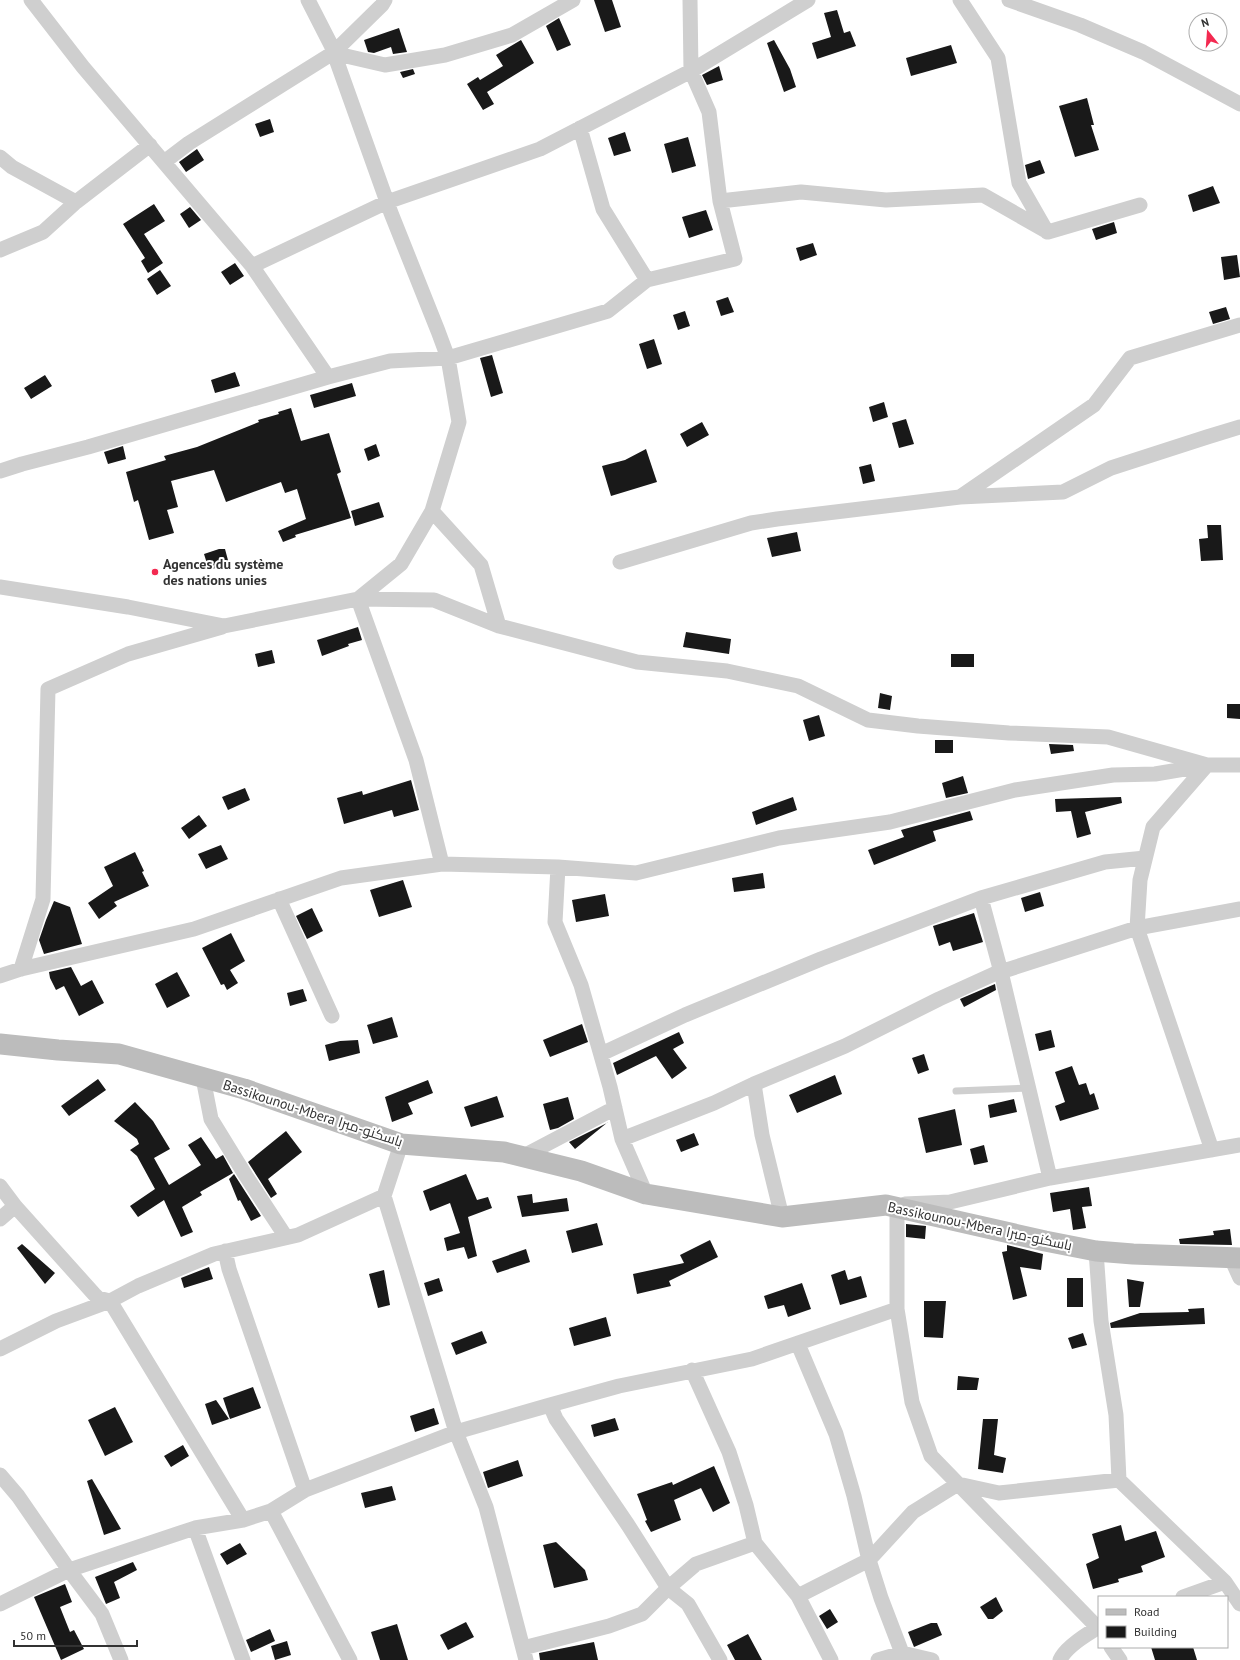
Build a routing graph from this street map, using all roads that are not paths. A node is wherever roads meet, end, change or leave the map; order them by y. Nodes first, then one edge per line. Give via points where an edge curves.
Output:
1 (31, 0) edge
2 (308, 0) edge
3 (385, 0) edge
4 (573, 0) edge
5 (690, 0) edge
6 (808, 0) edge
7 (960, 0) edge
8 (1009, 0) edge
9 (333, 53) junction
10 (691, 71) junction
11 (1240, 104) edge
12 (580, 128) junction
13 (150, 145) junction
14 (0, 157) edge
15 (164, 162) junction
16 (720, 201) junction
17 (76, 202) junction
18 (387, 202) junction
19 (1140, 205) dead end
20 (1048, 232) junction
21 (0, 250) edge
22 (252, 266) junction
23 (647, 280) junction
24 (1240, 324) edge
25 (448, 358) junction
26 (328, 377) junction
27 (1240, 427) edge
28 (0, 471) edge
29 (960, 497) junction
30 (432, 511) junction
31 (620, 562) dead end
32 (0, 587) edge
33 (358, 600) junction
34 (224, 626) junction
35 (499, 626) junction
36 (1207, 765) junction
37 (1240, 765) edge
38 (1145, 858) junction
39 (442, 864) junction
40 (558, 866) junction
41 (980, 898) junction
42 (279, 899) junction
43 (1240, 909) edge
44 (1136, 928) junction
45 (21, 969) junction
46 (1001, 972) junction
47 (0, 976) edge
48 (332, 1016) dead end
49 (0, 1044) edge
50 (601, 1054) junction
51 (203, 1078) junction
52 (754, 1084) junction
53 (1029, 1088) junction
54 (956, 1091) dead end
55 (615, 1108) junction
56 (622, 1139) junction
57 (401, 1144) junction
58 (1240, 1145) edge
59 (1212, 1150) junction
60 (522, 1157) junction
61 (1050, 1178) junction
62 (0, 1186) edge
63 (646, 1194) junction
64 (384, 1196) junction
65 (15, 1206) junction
66 (892, 1207) junction
67 (782, 1217) junction
68 (0, 1219) edge
69 (286, 1237) junction
70 (226, 1251) junction
71 (1096, 1251) junction
72 (1235, 1258) edge
73 (1240, 1278) edge
74 (110, 1301) junction
75 (897, 1309) junction
76 (798, 1344) junction
77 (0, 1349) edge
78 (692, 1370) junction
79 (550, 1405) junction
80 (456, 1432) junction
81 (0, 1475) edge
82 (1119, 1480) junction
83 (958, 1484) junction
84 (305, 1490) junction
85 (271, 1511) junction
86 (243, 1520) junction
87 (195, 1528) junction
88 (756, 1542) junction
89 (869, 1560) junction
90 (69, 1570) junction
91 (1232, 1586) edge
92 (668, 1588) junction
93 (798, 1596) junction
94 (1187, 1596) edge
95 (0, 1604) edge
96 (1240, 1604) edge
97 (1098, 1627) edge
98 (1098, 1629) edge
99 (1112, 1648) edge
100 (524, 1654) edge
101 (903, 1656) edge
102 (121, 1660) edge
103 (243, 1660) edge
104 (350, 1660) edge
105 (720, 1660) edge
106 (830, 1660) edge
107 (878, 1660) edge
108 (932, 1660) edge
109 (1060, 1660) edge
110 (1120, 1660) edge

1 - 13 street via 83,67
2 - 9 street
3 - 9 street
4 - 9 street via 512,35 445,55 385,65
5 - 10 street
6 - 10 street
7 - 20 street via 998,58 1019,183
8 - 11 street via 1143,52
9 - 15 street via 189,143
9 - 18 street
10 - 12 street
10 - 16 street via 709,112
12 - 18 street via 540,149
12 - 23 street via 603,209
13 - 15 street
13 - 17 street
14 - 17 street via 12,167
15 - 22 street
16 - 20 street via 801,192 886,200 983,195
16 - 23 street via 736,259
17 - 21 street via 43,232
18 - 22 street
18 - 25 street
19 - 20 street
22 - 26 street
23 - 25 street via 608,311
24 - 29 street via 1130,358 1094,405
25 - 26 street via 390,361
25 - 30 street via 459,422
26 - 28 street
27 - 29 street via 1111,468 1063,492
29 - 31 street via 777,518 751,523
30 - 33 street via 401,564
30 - 35 street via 481,565
32 - 34 street via 128,607
33 - 34 street
33 - 35 street via 434,600
33 - 39 street via 416,760
34 - 45 street via 128,654 48,689 42,899
35 - 36 street via 637,662 726,671 798,686 868,720 1009,733 1108,737
36 - 37 street
36 - 38 street via 1152,826
36 - 40 street via 1155,774 1113,775 1014,790 890,822 779,838 636,873
38 - 41 street via 1105,862
38 - 44 street via 1140,880
39 - 40 street
39 - 42 street via 341,878
40 - 50 street via 554,922 581,985
41 - 46 street
41 - 50 street via 821,959 685,1015
42 - 45 street via 194,928
42 - 48 street
43 - 44 street
44 - 46 street
44 - 59 street
45 - 47 street
46 - 52 street via 939,999 845,1046
46 - 53 street
49 - 51 street, Bassikounou-Mbera باسكنو-مبرا via 119,1054
50 - 55 street
51 - 57 street, Bassikounou-Mbera باسكنو-مبرا via 244,1089
51 - 69 street via 211,1119
52 - 56 street via 714,1103
52 - 67 street via 762,1135
53 - 54 lane
53 - 61 street
55 - 56 street
55 - 60 street
56 - 63 street
57 - 60 street, Bassikounou-Mbera باسكنو-مبرا via 504,1152
57 - 64 street
58 - 59 street
59 - 61 street
60 - 63 street, Bassikounou-Mbera باسكنو-مبرا via 581,1171
61 - 66 street via 950,1202
62 - 65 street
63 - 67 street, Bassikounou-Mbera باسكنو-مبرا
64 - 69 street via 298,1235
64 - 80 street
65 - 68 street
65 - 74 street via 94,1294 98,1298
66 - 67 street, Bassikounou-Mbera باسكنو-مبرا
66 - 71 street, Bassikounou-Mbera باسكنو-مبرا
66 - 75 street
69 - 70 street
70 - 74 street via 138,1286
70 - 84 street via 232,1277
71 - 72 street, Bassikounou-Mbera باسكنو-مبرا
71 - 82 street via 1101,1320 1116,1415
72 - 73 street
74 - 77 street via 56,1321
74 - 86 street
75 - 76 street
75 - 83 street via 912,1402 930,1456
76 - 78 street via 752,1359
76 - 89 street via 836,1434
78 - 79 street
78 - 88 street via 729,1452
79 - 80 street
79 - 92 street via 556,1418
80 - 84 street
80 - 100 street via 486,1507
81 - 90 street via 18,1496
82 - 83 street via 998,1493
82 - 91 street
83 - 89 street via 913,1512
83 - 97 street
84 - 85 street
85 - 86 street
85 - 104 street
86 - 87 street
87 - 90 street
87 - 103 street
88 - 92 street via 696,1564
88 - 93 street
89 - 93 street
89 - 101 street
90 - 95 street
90 - 102 street via 102,1614
91 - 94 street
91 - 96 street
92 - 100 street via 642,1614
92 - 105 street via 688,1604
93 - 106 street
98 - 109 street via 1079,1640
99 - 110 street
101 - 107 street
101 - 108 street

